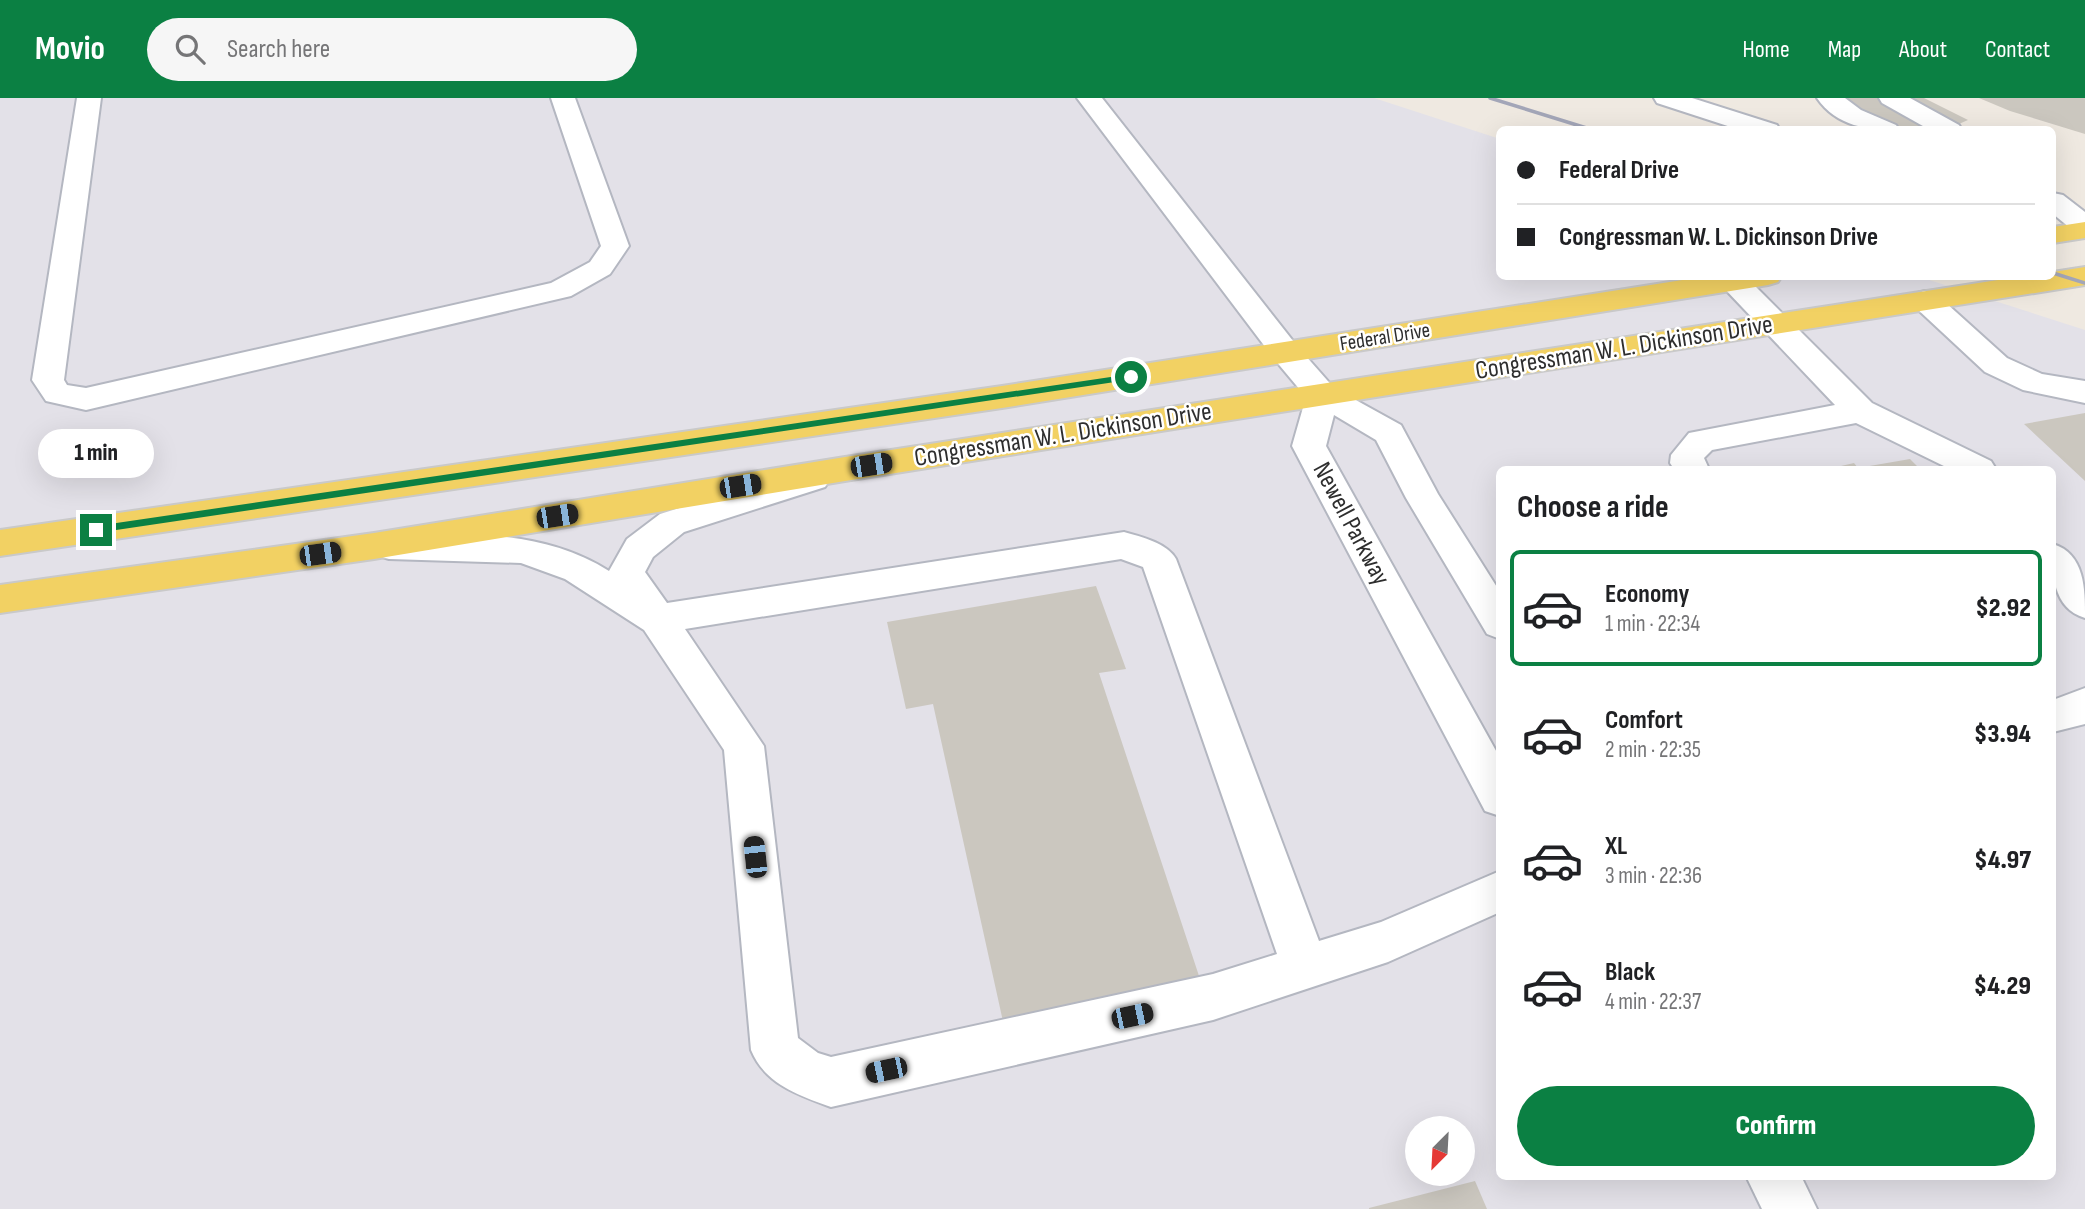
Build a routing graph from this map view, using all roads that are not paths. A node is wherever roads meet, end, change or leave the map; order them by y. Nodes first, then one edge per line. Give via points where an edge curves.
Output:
1 (89, 98) edge
2 (563, 98) edge
3 (1089, 98) edge
4 (1666, 98) edge
5 (1829, 98) edge
6 (1891, 98) edge
7 (1756, 126) edge
8 (1876, 126) edge
9 (1943, 126) edge
10 (2056, 206) edge
11 (2072, 231) edge
12 (2085, 276) edge
13 (1740, 280) edge
14 (1733, 281) junction
15 (1926, 300) junction
16 (1774, 324) junction
17 (1286, 353) junction
18 (2085, 392) edge
19 (1322, 395) junction
20 (1002, 397) joint
21 (1860, 411) junction
22 (1690, 466) edge
23 (1973, 466) edge
24 (845, 469) junction
25 (0, 543) edge
26 (374, 546) junction
27 (2056, 561) edge
28 (0, 599) edge
29 (2085, 604) edge
30 (1496, 617) edge
31 (656, 619) junction
32 (1496, 791) edge
33 (1496, 893) edge
34 (1305, 967) junction
35 (1774, 1180) edge
36 (1791, 1209) edge

1 - 2 street via 48,380 57,394 86,399 561,290 600,268 615,246
3 - 17 street
4 - 7 street
5 - 8 street
6 - 9 street
10 - 11 street
12 - 15 main road, Congressman W. L. Dickinson Drive
13 - 14 main road, Federal Drive
14 - 16 street
14 - 17 main road, Federal Drive
15 - 16 main road, Congressman W. L. Dickinson Drive
15 - 18 street via 1996,365 2034,383
16 - 19 main road, Congressman W. L. Dickinson Drive
16 - 21 street
17 - 19 street
17 - 20 main road, Federal Drive
19 - 24 main road, Congressman W. L. Dickinson Drive
19 - 30 street via 1389,433
19 - 32 street, Newell Parkway via 1309,446
20 - 25 main road, Congressman W. L. Dickinson Drive
21 - 22 street via 1701,441 1688,455
21 - 23 street
24 - 26 main road, Congressman W. L. Dickinson Drive
24 - 31 street via 672,523 640,548 626,573
26 - 28 main road, Congressman W. L. Dickinson Drive
26 - 31 street via 523,550 578,569
27 - 29 street
31 - 34 street via 1124,545 1142,550 1157,559
31 - 34 street via 744,747 775,1050 804,1073 831,1082 1213,998
33 - 34 street via 1388,941
35 - 36 street

